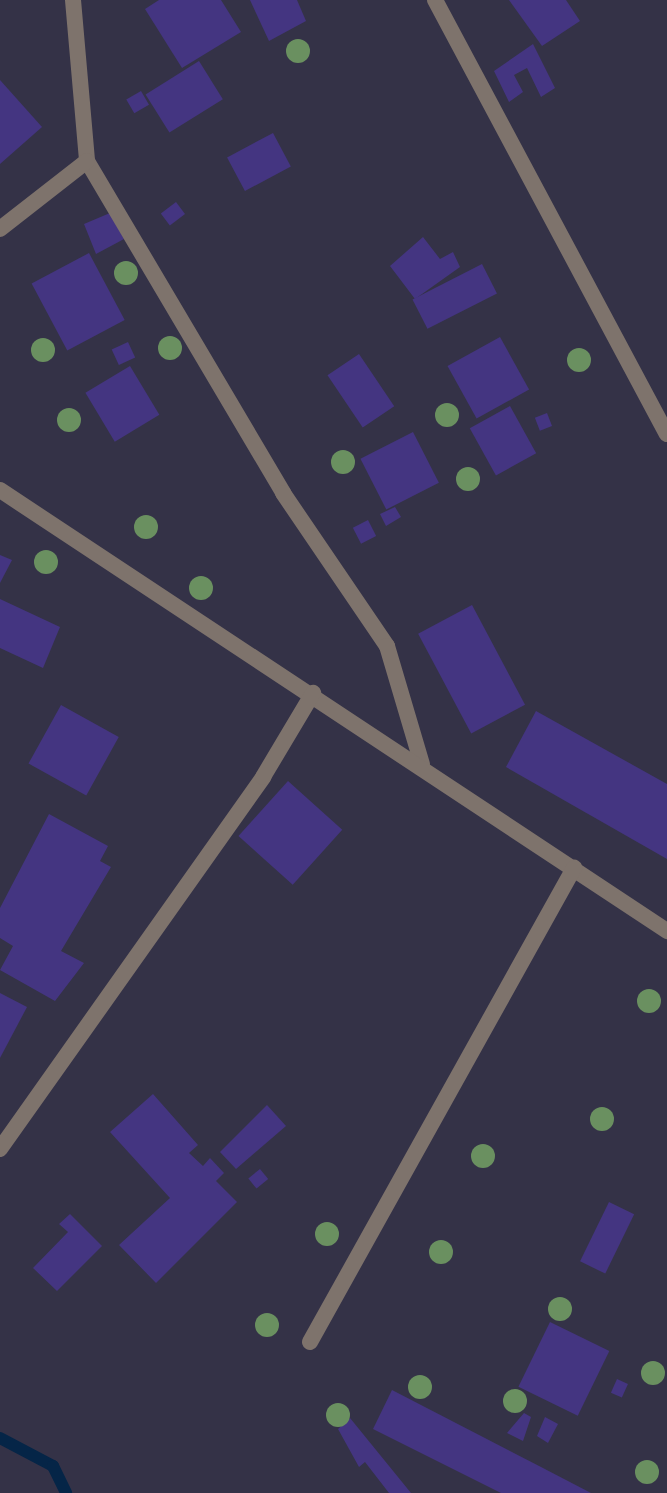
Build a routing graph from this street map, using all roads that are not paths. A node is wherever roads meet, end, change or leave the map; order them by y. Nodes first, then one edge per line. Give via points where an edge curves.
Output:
1 (73, 0) edge
2 (435, 0) edge
3 (87, 161) junction
4 (0, 229) edge
5 (667, 434) edge
6 (0, 490) edge
7 (313, 693) junction
8 (422, 764) junction
9 (574, 868) junction
10 (667, 931) edge
11 (0, 1149) edge
12 (310, 1342) dead end

1 - 3 street
2 - 5 street
3 - 4 street
3 - 8 street via 283,493 387,646
6 - 7 street
7 - 8 street
7 - 11 street via 263,777
8 - 9 street
9 - 10 street
9 - 12 street

